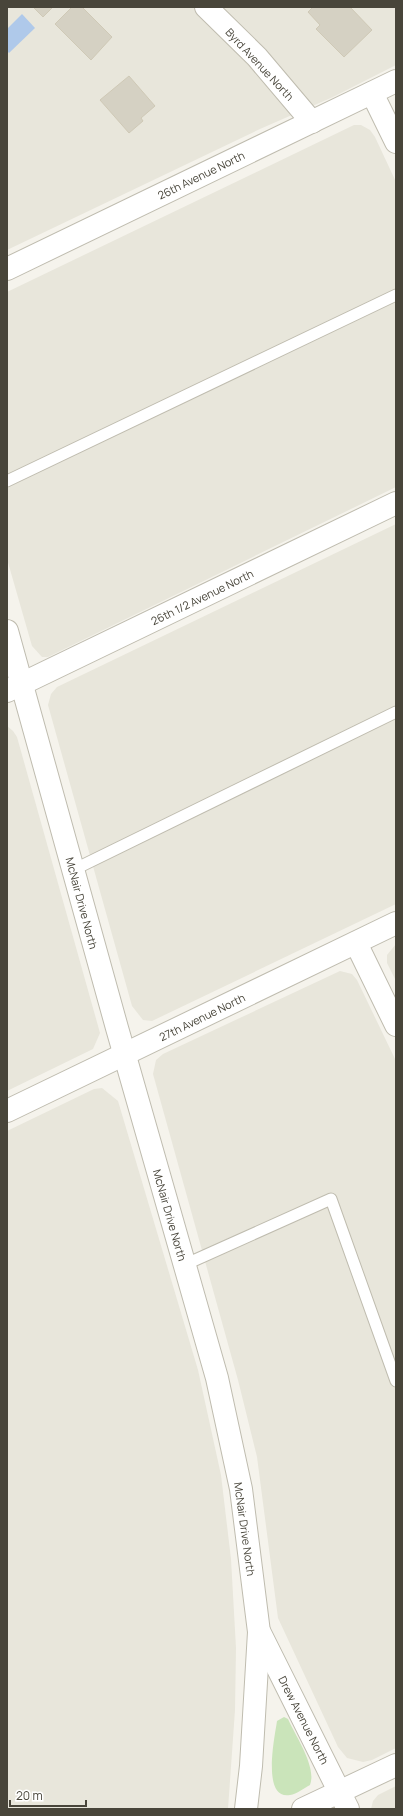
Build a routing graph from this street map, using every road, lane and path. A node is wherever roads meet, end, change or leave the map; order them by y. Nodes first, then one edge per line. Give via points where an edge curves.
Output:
1 (206, 7) edge
2 (396, 81) edge
3 (372, 93) junction
4 (312, 122) junction
5 (396, 142) edge
6 (7, 269) edge
7 (396, 295) edge
8 (7, 481) edge
9 (396, 503) edge
10 (7, 631) edge
11 (14, 688) edge
12 (396, 712) edge
13 (73, 870) junction
14 (396, 923) edge
15 (356, 943) junction
16 (396, 1025) edge
17 (125, 1054) junction
18 (7, 1111) edge
19 (184, 1266) junction
20 (396, 1381) edge
21 (260, 1632) junction
22 (396, 1765) edge
23 (344, 1800) edge
24 (246, 1809) edge
25 (303, 1809) edge

1 - 4 street, Byrd Avenue North via 257,57
2 - 3 street, 26th Avenue North
3 - 4 street, 26th Avenue North
3 - 5 street
4 - 6 street, 26th Avenue North
7 - 8 lane
9 - 11 street, 26th 1/2 Avenue North
10 - 11 street, McNair Drive North
11 - 13 street, McNair Drive North
12 - 13 lane
13 - 17 street, McNair Drive North
14 - 15 street, 27th Avenue North
15 - 16 street
15 - 17 street, 27th Avenue North
17 - 18 street, 27th Avenue North
17 - 19 street, McNair Drive North
19 - 20 lane via 331,1199
19 - 21 street, McNair Drive North via 217,1378 241,1489
21 - 23 street, Drew Avenue North
21 - 24 street, McNair Drive North
22 - 23 street
23 - 25 street

